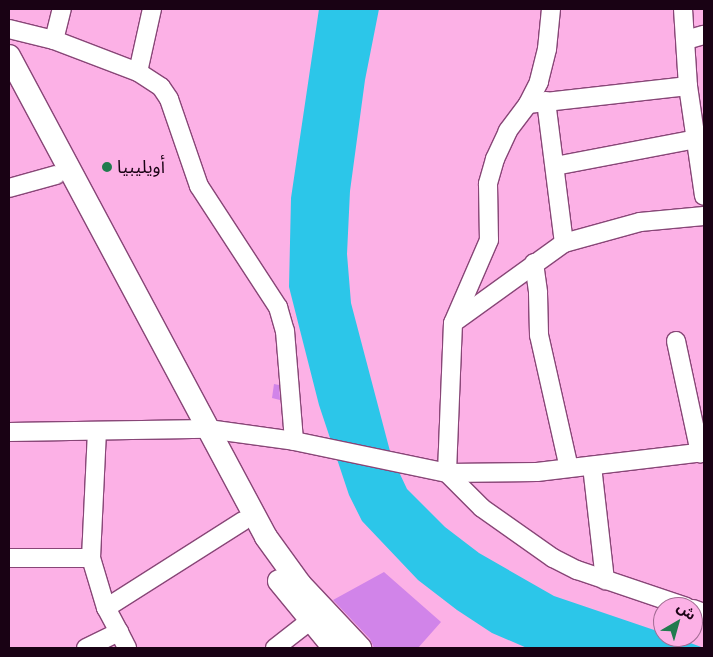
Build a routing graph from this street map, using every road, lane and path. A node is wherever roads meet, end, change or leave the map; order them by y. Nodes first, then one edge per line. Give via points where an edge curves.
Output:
1 (62, 9) edge
2 (152, 9) edge
3 (551, 9) edge
4 (683, 9) edge
5 (9, 29) edge
6 (704, 35) edge
7 (54, 40) junction
8 (686, 40) junction
9 (9, 56) edge
10 (138, 72) junction
11 (688, 86) junction
12 (9, 87) edge
13 (546, 101) junction
14 (528, 104) junction
15 (696, 139) junction
16 (555, 166) junction
17 (56, 176) junction
18 (9, 188) edge
19 (704, 196) edge
20 (704, 216) edge
21 (564, 243) junction
22 (534, 263) junction
23 (453, 323) junction
24 (676, 340) dead end
25 (200, 429) junction
26 (97, 431) junction
27 (9, 432) edge
28 (294, 441) junction
29 (702, 452) edge
30 (592, 466) junction
31 (568, 468) junction
32 (447, 473) junction
33 (243, 521) junction
34 (9, 558) edge
35 (91, 558) junction
36 (604, 580) junction
37 (656, 597) edge
38 (106, 608) junction
39 (316, 615) junction
40 (119, 632) junction
41 (86, 648) edge
42 (127, 648) edge
43 (275, 648) edge
44 (334, 648) edge
45 (360, 648) edge

1 - 7 street
2 - 10 street
3 - 14 street via 547,49 539,82
4 - 8 street
5 - 7 street
6 - 8 street
7 - 10 street
8 - 11 street
9 - 25 main road
10 - 28 street via 161,86 169,99 199,186 278,307 285,332
11 - 13 street
11 - 15 street
12 - 17 main road
13 - 14 street
13 - 16 street
14 - 23 street via 508,131 495,159 488,184 489,240
15 - 16 street
15 - 19 street
16 - 21 street
17 - 18 street
17 - 25 main road
20 - 21 street via 640,222
21 - 22 street
22 - 23 street
22 - 31 street via 538,335
23 - 32 street
24 - 29 street
25 - 26 street
25 - 28 street
25 - 33 main road
25 - 39 main road
26 - 27 street
26 - 35 street
28 - 32 street
29 - 30 street
30 - 31 street
30 - 36 street
31 - 32 street via 490,474
32 - 36 street via 482,508 519,536 553,558
33 - 38 street
33 - 39 main road via 271,568
34 - 35 street
35 - 38 street
36 - 37 street
38 - 40 street
39 - 43 street
39 - 44 main road
39 - 45 main road
40 - 41 street
40 - 42 street

